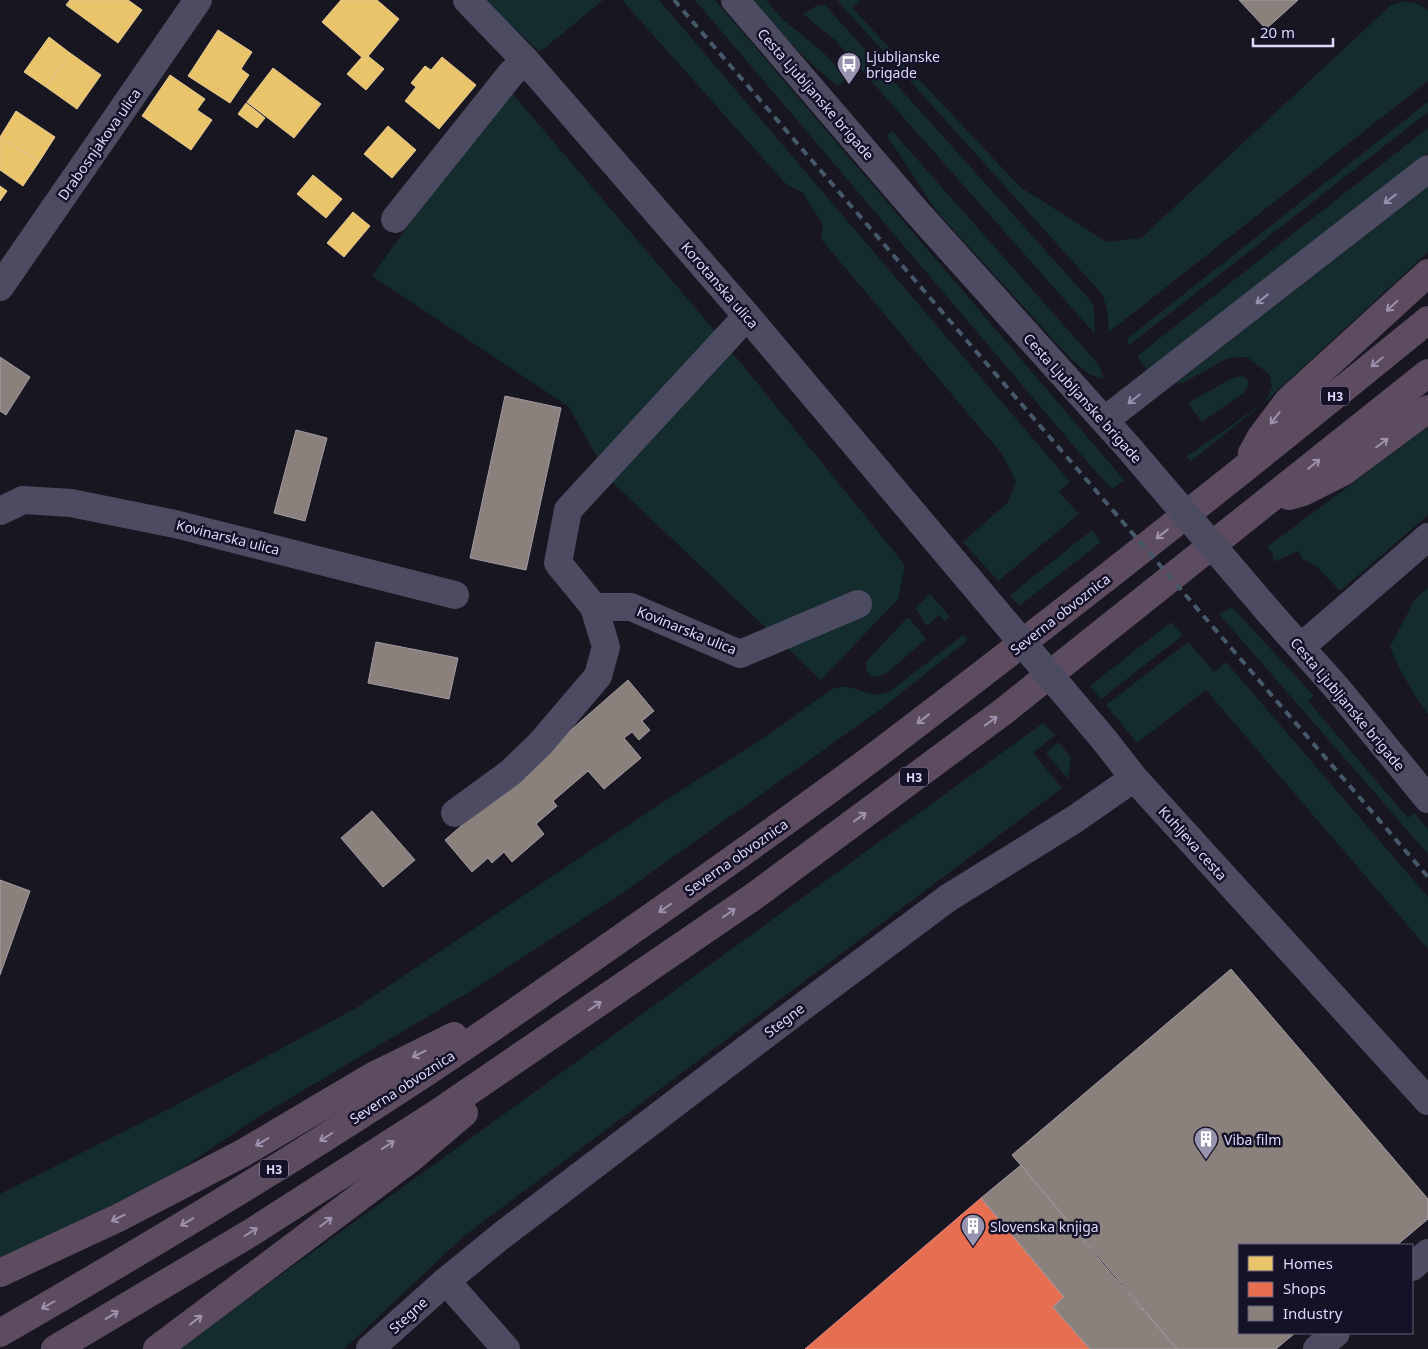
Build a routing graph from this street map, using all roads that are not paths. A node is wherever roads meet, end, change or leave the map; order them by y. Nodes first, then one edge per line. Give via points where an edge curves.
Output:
1 (198, 0) edge
2 (467, 0) edge
3 (735, 0) edge
4 (525, 60) junction
5 (1428, 168) edge
6 (395, 219) dead end
7 (1428, 273) edge
8 (0, 287) edge
9 (747, 316) junction
10 (1428, 320) edge
11 (1428, 373) edge
12 (1428, 409) edge
13 (1105, 420) junction
14 (1242, 472) junction
15 (1262, 506) junction
16 (0, 510) edge
17 (1428, 537) edge
18 (967, 577) joint
19 (455, 595) dead end
20 (858, 604) dead end
21 (594, 607) junction
22 (1302, 647) junction
23 (1134, 778) junction
24 (1428, 799) edge
25 (454, 813) dead end
26 (541, 994) junction
27 (555, 1033) junction
28 (1428, 1101) edge
29 (0, 1273) edge
30 (446, 1281) junction
31 (0, 1333) edge
32 (1335, 1334) edge
33 (55, 1349) edge
34 (157, 1349) edge
35 (370, 1349) edge
36 (506, 1349) edge
37 (1318, 1349) edge

1 - 8 street, Drabosnjakova ulica
2 - 4 street, Korotanska ulica
3 - 13 street, Cesta Ljubljanske brigade via 916,211
4 - 6 street
4 - 9 street, Korotanska ulica
5 -> 13 street
7 -> 14 highway via 1288,402 1261,437
9 - 18 street, Korotanska ulica
9 - 21 street via 568,510 558,563
10 -> 14 highway, Severna obvoznica / H3
15 -> 11 highway, H3
15 -> 12 highway via 1302,492 1343,472
13 - 22 street, Cesta Ljubljanske brigade, bridge
14 -> 26 highway, Severna obvoznica / H3 via 894,742
27 -> 15 highway, H3 via 753,896 1004,711
16 - 19 street, Kovinarska ulica via 23,500 71,503 175,524
17 - 22 street
18 - 23 street, Kuhljeva cesta, bridge
20 - 21 street, Kovinarska ulica via 740,654 631,607
21 - 25 street via 606,647 598,676 541,743 510,773
22 - 24 street, Cesta Ljubljanske brigade
23 - 28 street, Kuhljeva cesta
23 - 30 street, Stegne via 948,898 508,1230
26 -> 29 highway via 373,1076 243,1153 118,1218
26 -> 31 highway, Severna obvoznica / H3 via 400,1090 240,1191
33 -> 27 highway, H3 via 252,1232
34 -> 27 highway via 410,1159
30 - 35 street, Stegne
30 - 36 street
32 - 37 street

